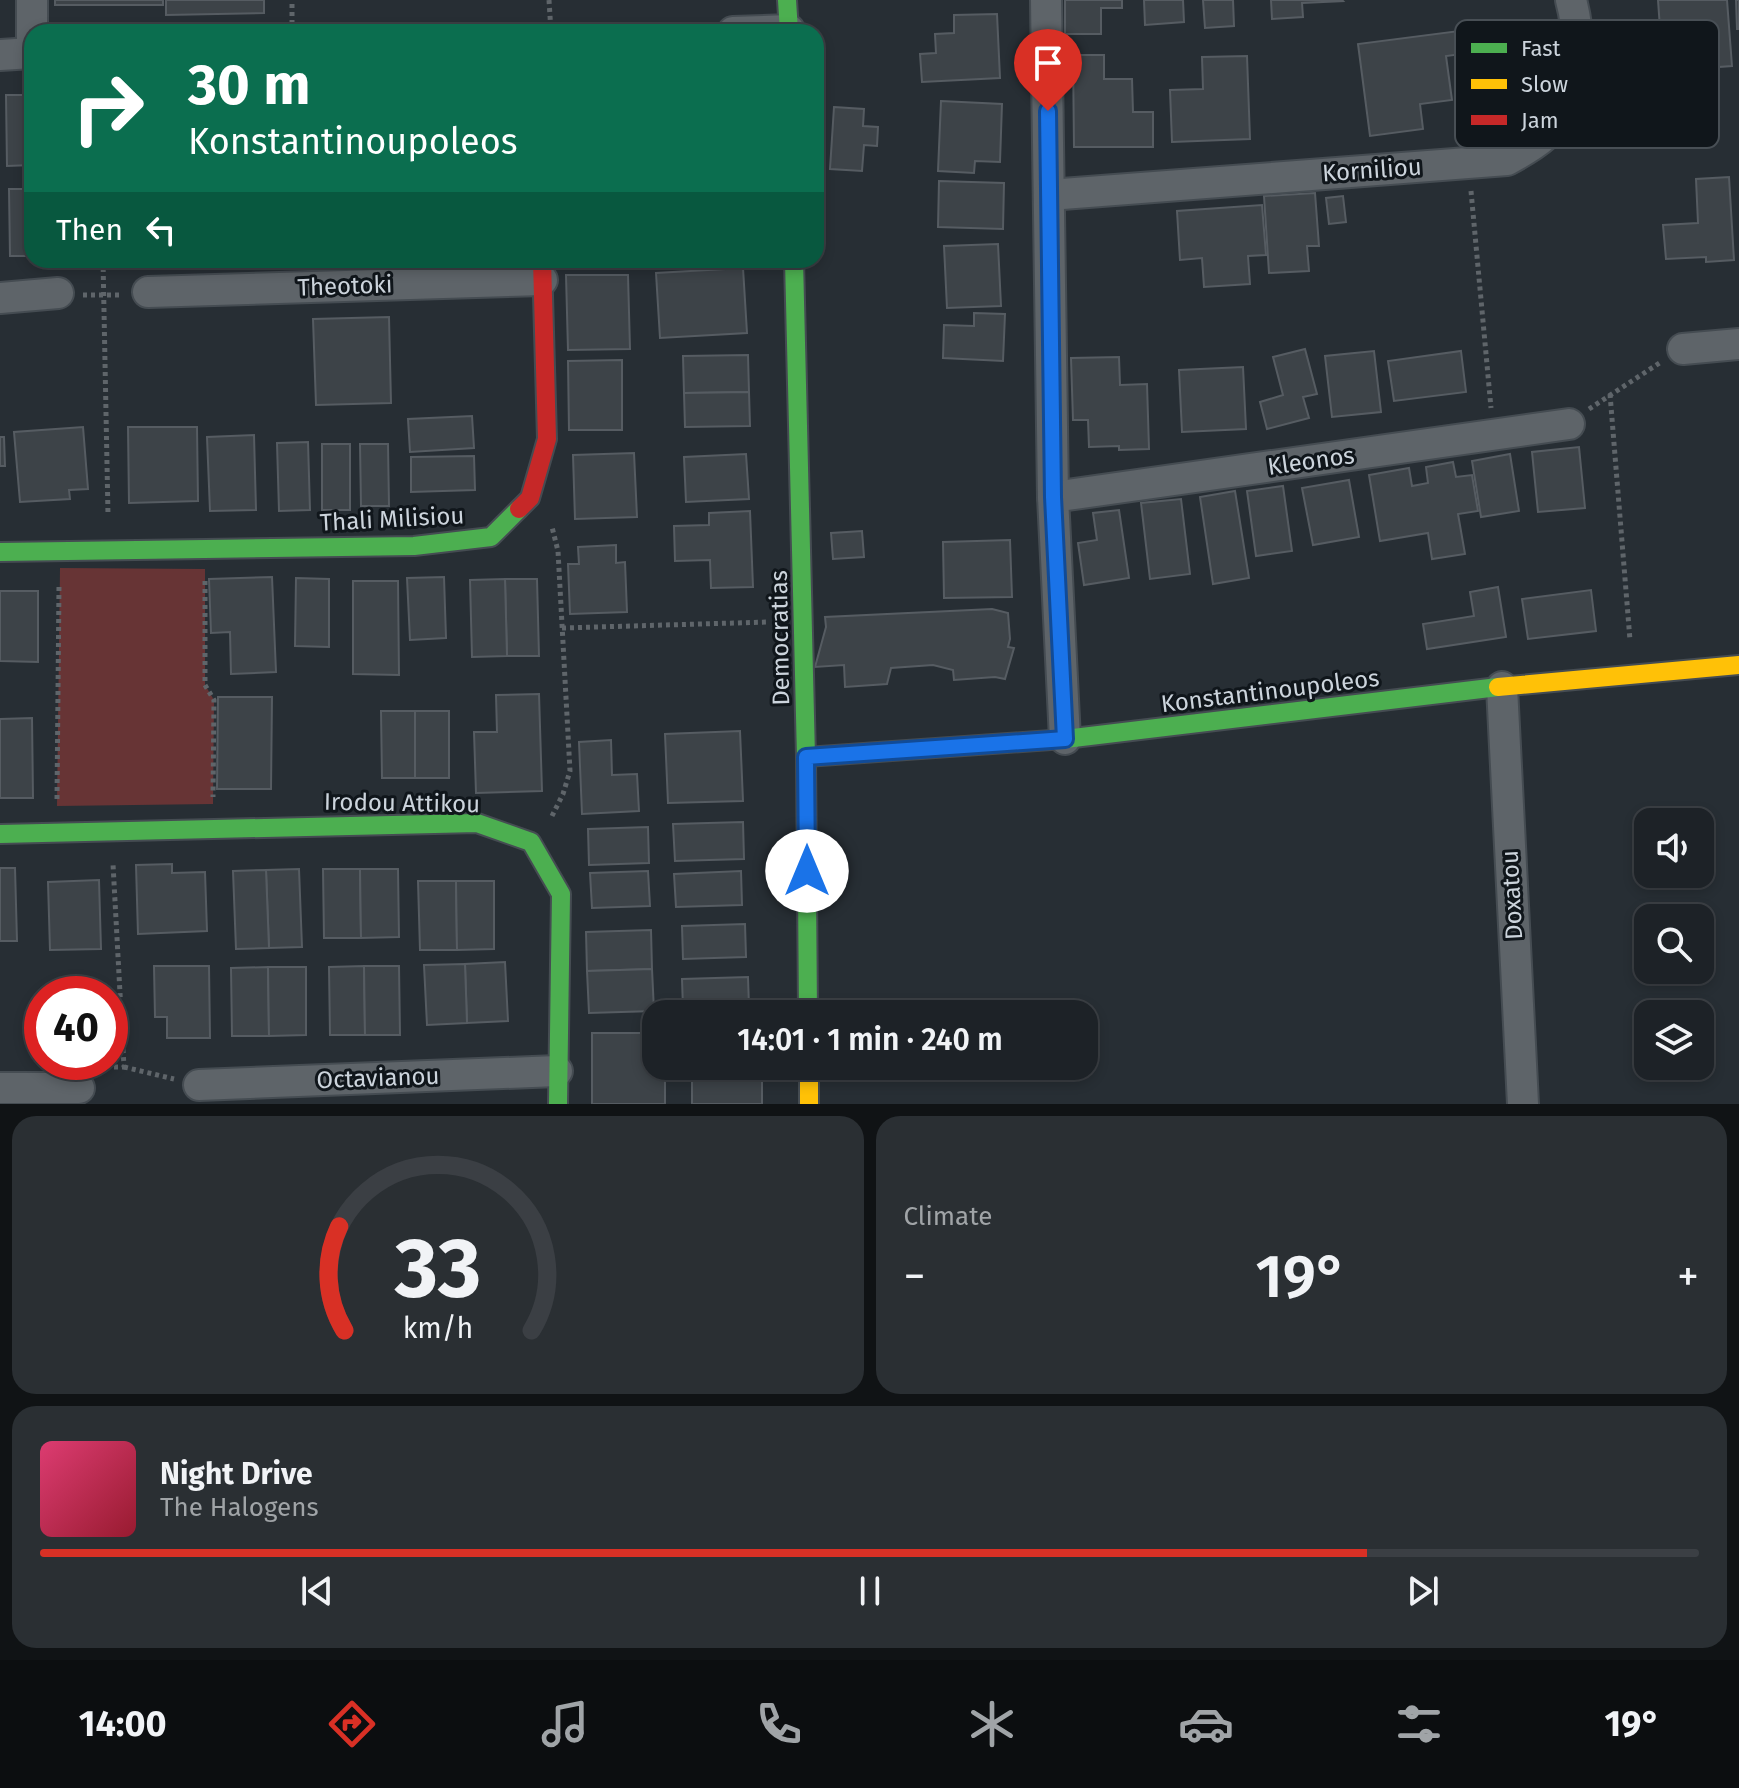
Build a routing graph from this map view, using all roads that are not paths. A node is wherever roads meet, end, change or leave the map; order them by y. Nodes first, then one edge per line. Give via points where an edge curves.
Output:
1 (32, 0) edge
2 (787, 0) edge
3 (1046, 0) edge
4 (1571, 0) edge
5 (1574, 20) edge
6 (32, 24) edge
7 (789, 24) edge
8 (24, 54) edge
9 (0, 55) edge
10 (1528, 148) edge
11 (1049, 195) junction
12 (794, 268) edge
13 (542, 270) edge
14 (148, 292) road end
15 (58, 293) road end
16 (0, 298) edge
17 (1739, 344) edge
18 (1683, 349) road end
19 (1569, 424) road end
20 (1053, 497) junction
21 (0, 552) edge
22 (1739, 665) edge
23 (1502, 687) junction
24 (1065, 739) junction
25 (806, 757) junction
26 (0, 834) edge
27 (808, 1000) edge
28 (557, 1071) junction
29 (809, 1080) edge
30 (199, 1085) road end
31 (0, 1088) edge
32 (79, 1088) road end
33 (558, 1104) edge
34 (809, 1104) edge
35 (1523, 1104) edge

1 - 6 street
2 - 7 street
3 - 11 street
4 - 5 street, Korniliou
8 - 9 street
10 - 11 street, Korniliou via 1507,160
11 - 20 street
12 - 25 street, Democratias
13 - 14 street, Theotoki
13 - 21 street, Thali Milisiou via 547,439 530,498 491,537 414,546
15 - 16 street
17 - 18 street
19 - 20 street, Kleonos
20 - 24 street
22 - 23 street, Konstantinoupoleos
23 - 24 street, Konstantinoupoleos
23 - 35 street, Doxatou
24 - 25 street, Konstantinoupoleos
25 - 27 street, Democratias
26 - 28 street, Irodou Attikou via 477,823 531,842 561,894
28 - 30 street, Octavianou
28 - 33 street
29 - 34 street
31 - 32 street

